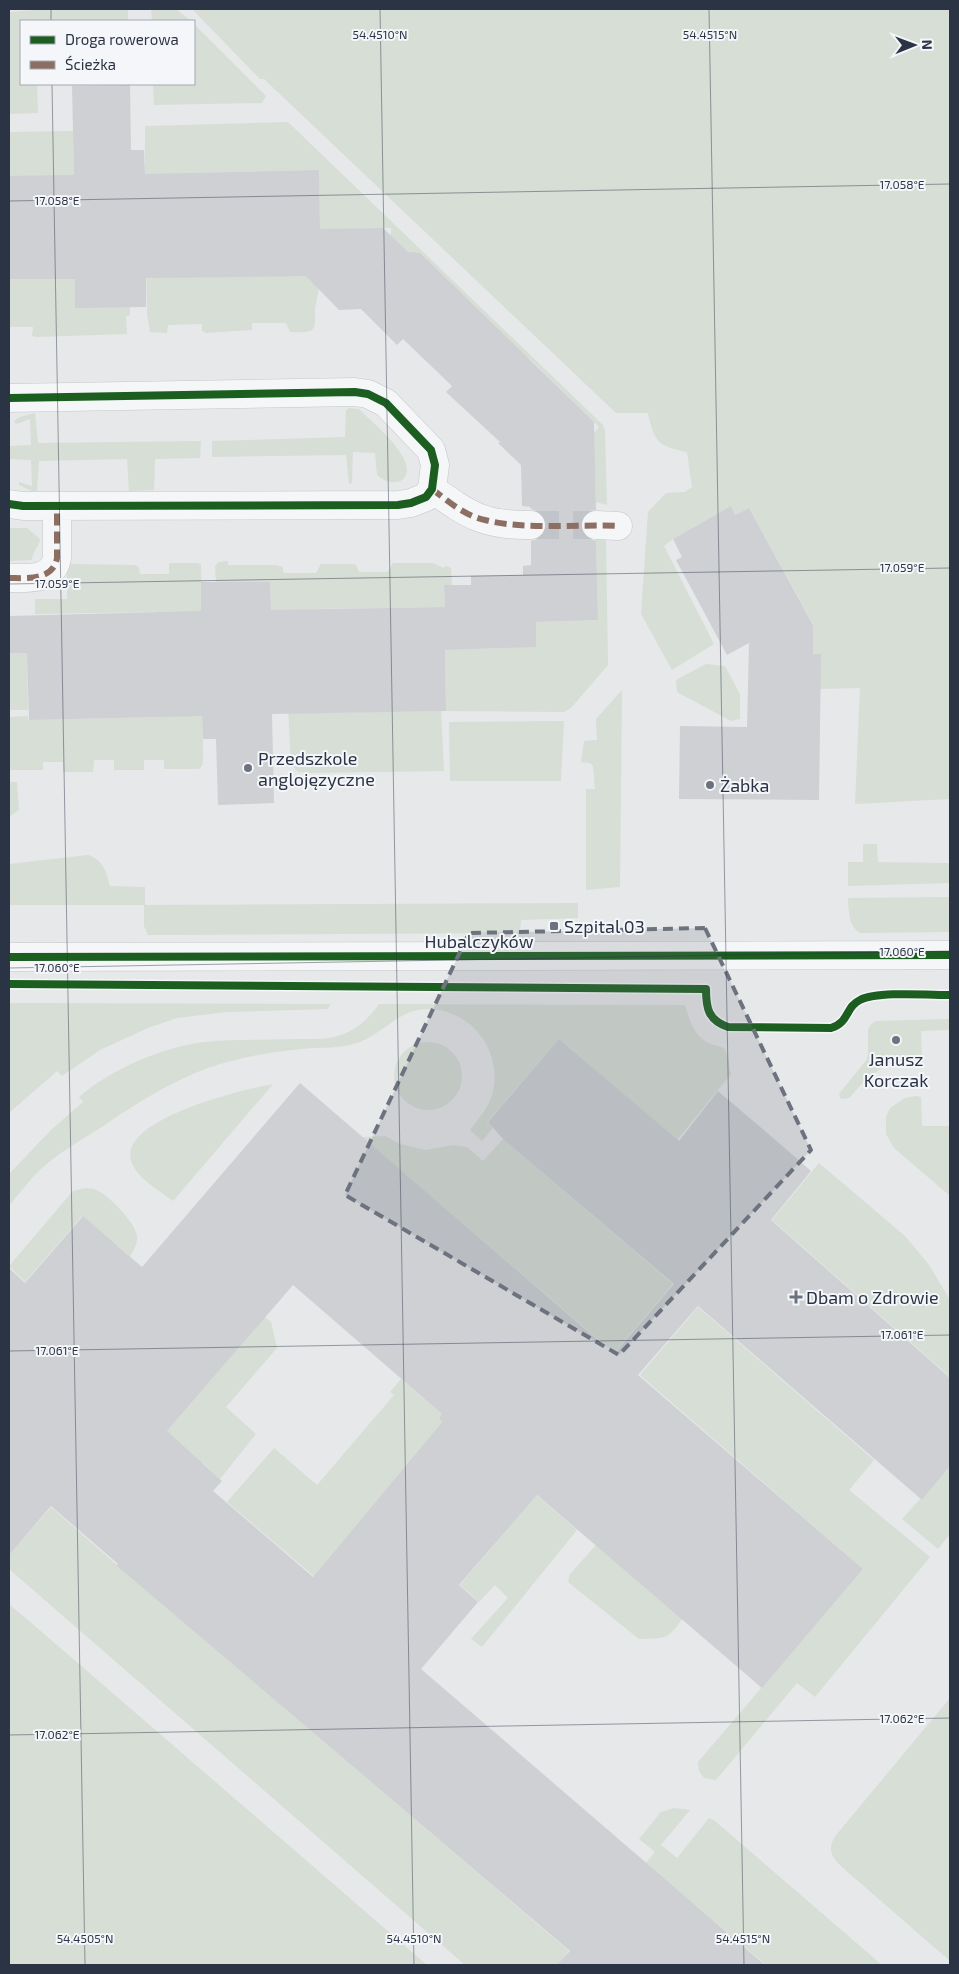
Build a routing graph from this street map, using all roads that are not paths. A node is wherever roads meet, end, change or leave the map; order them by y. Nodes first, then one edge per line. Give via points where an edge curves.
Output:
1 (9, 398) edge
2 (432, 489) junction
3 (9, 504) edge
4 (56, 506) junction
5 (531, 525) tunnel mouth
6 (9, 578) edge
7 (950, 955) edge
8 (9, 957) edge

1 - 2 street via 368,394 386,403 431,450 435,465
2 - 4 street via 426,497 398,505
2 - 5 street via 463,511 483,520
3 - 4 street
4 - 6 street via 57,558 51,572 41,576
7 - 8 street, Hubalczyków

